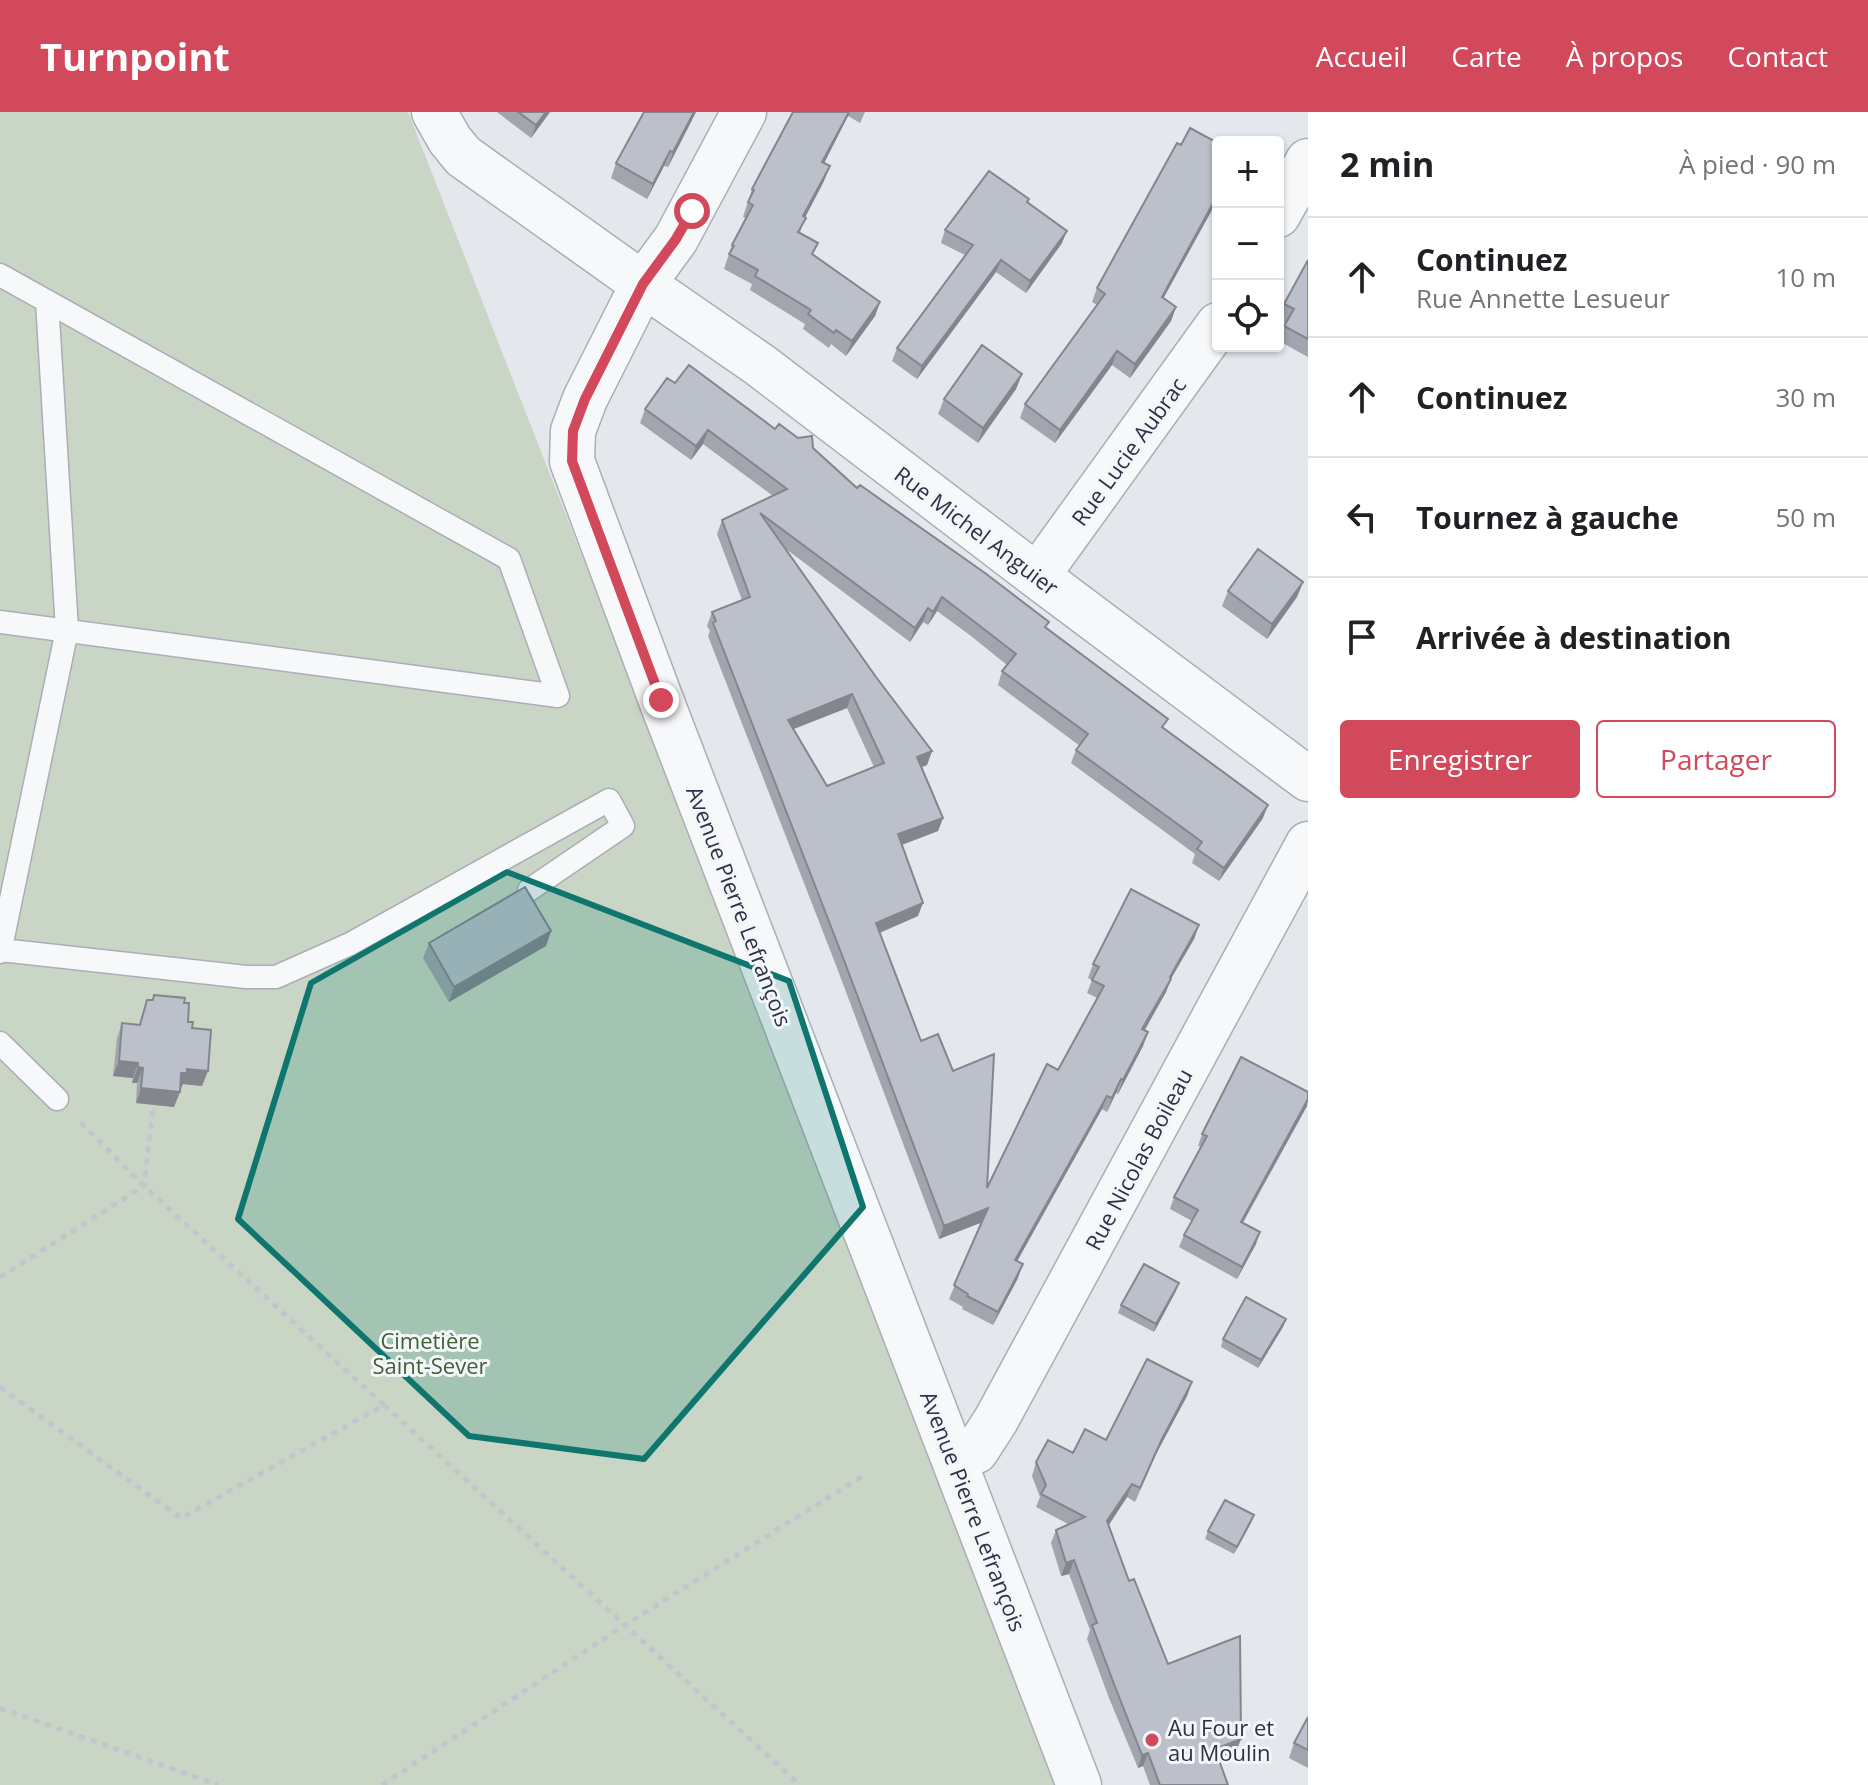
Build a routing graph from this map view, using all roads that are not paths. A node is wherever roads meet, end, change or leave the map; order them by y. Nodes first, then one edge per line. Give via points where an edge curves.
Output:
1 (434, 112) edge
2 (744, 112) edge
3 (1308, 161) edge
4 (1282, 208) edge
5 (0, 275) edge
6 (643, 284) junction
7 (47, 301) junction
8 (1212, 335) edge
9 (1037, 576) junction
10 (0, 622) edge
11 (67, 630) junction
12 (1308, 779) edge
13 (1308, 844) edge
14 (529, 890) edge
15 (1, 951) edge
16 (0, 1043) edge
17 (57, 1099) road end
18 (954, 1458) junction
19 (1079, 1785) edge

1 - 6 street via 463,156
2 - 6 street, Avenue Pierre Lefrançois via 676,239
3 - 4 street
5 - 7 lane
6 - 9 street, Rue Michel Anguier via 760,365
6 - 18 street, Avenue Pierre Lefrançois via 585,399 573,431 572,461
7 - 11 lane
7 - 11 lane via 509,559 558,696
8 - 9 street, Rue Lucie Aubrac
9 - 12 street, Rue Michel Anguier
10 - 11 lane
11 - 15 lane
13 - 18 street, Rue Nicolas Boileau via 996,1420 976,1451
14 - 15 lane via 623,826 609,800 350,944 276,977
16 - 17 lane
18 - 19 street, Avenue Pierre Lefrançois

